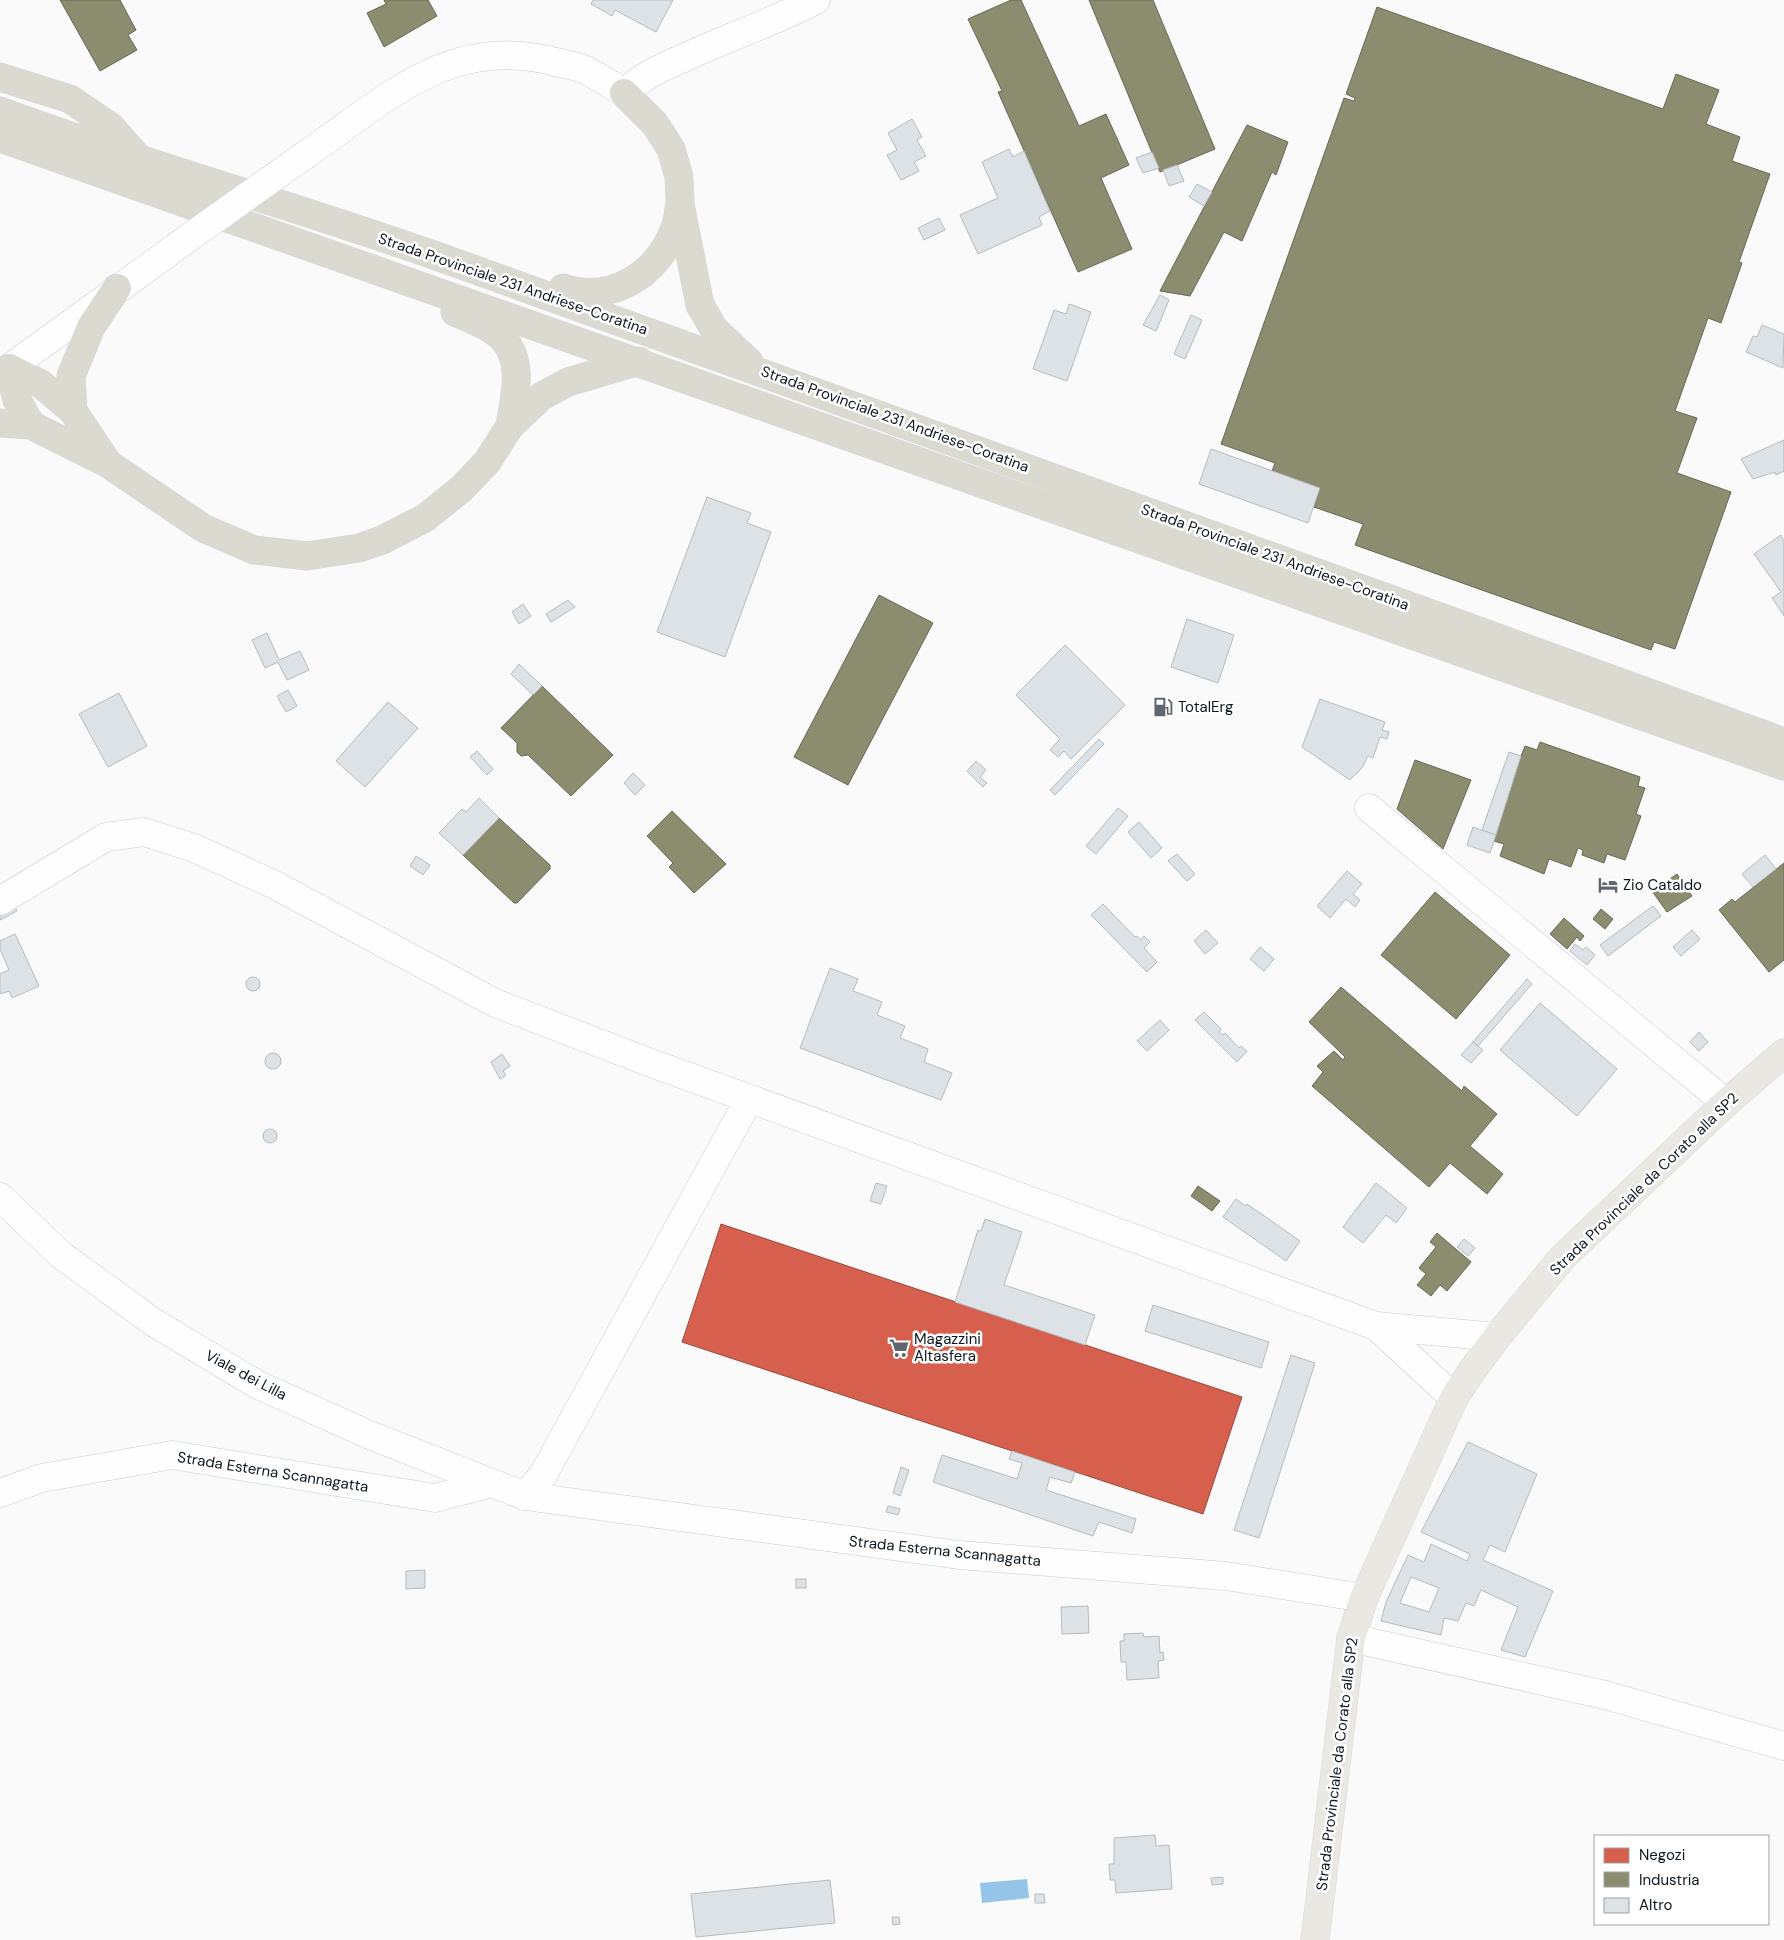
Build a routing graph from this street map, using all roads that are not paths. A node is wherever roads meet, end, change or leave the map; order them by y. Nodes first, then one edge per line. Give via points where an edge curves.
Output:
1 (816, 0) edge
2 (0, 77) edge
3 (624, 93) junction
4 (0, 111) edge
5 (0, 138) edge
6 (141, 161) junction
7 (680, 204) junction
8 (408, 246) junction
9 (417, 283) junction
10 (117, 288) junction
11 (639, 361) junction
12 (756, 369) junction
13 (4, 372) edge
14 (73, 411) junction
15 (0, 423) edge
16 (31, 425) junction
17 (510, 426) junction
18 (108, 463) junction
19 (1784, 742) edge
20 (1784, 766) edge
21 (1369, 808) dead end
22 (0, 901) edge
23 (1784, 1053) edge
24 (749, 1098) junction
25 (1726, 1104) junction
26 (0, 1197) edge
27 (1376, 1326) junction
28 (1496, 1337) junction
29 (1454, 1398) junction
30 (488, 1484) junction
31 (0, 1493) edge
32 (526, 1496) junction
33 (1364, 1598) junction
34 (1351, 1638) junction
35 (1784, 1746) edge
36 (1315, 1940) edge

1 - 3 street via 641,77
2 - 6 highway via 70,99 111,127
3 - 7 highway via 655,124 671,150 679,176
3 - 10 street, bridge via 583,69 534,56 492,56 449,63 404,85
4 - 6 highway, Strada Provinciale 231 Andriese-Coratina
5 - 9 highway, Strada Provinciale 231 Andriese-Coratina
6 - 8 highway, Strada Provinciale 231 Andriese-Coratina
7 - 8 highway via 675,230 662,253 645,272 622,286 597,294 569,290 428,243
7 - 12 highway via 700,305 714,329
8 - 12 highway, Strada Provinciale 231 Andriese-Coratina
9 - 11 highway, Strada Provinciale 231 Andriese-Coratina
9 - 17 highway via 428,298 503,338 512,353 518,378
10 - 13 street
10 - 14 highway via 91,327 71,376
11 - 17 highway via 568,382 542,396
11 - 20 highway, Strada Provinciale 231 Andriese-Coratina
12 - 19 highway, Strada Provinciale 231 Andriese-Coratina
13 - 14 highway via 41,384
13 - 16 highway
14 - 18 highway
15 - 16 highway
16 - 18 highway
17 - 18 highway via 487,462 461,489 425,518 382,540 358,548 307,556 254,550 203,528
21 - 25 street
22 - 24 street via 106,838 144,832 194,848 273,884 495,1003
23 - 25 main road, Strada Provinciale da Corato alla SP2
24 - 27 street
24 - 32 street via 543,1476
25 - 28 main road, Strada Provinciale da Corato alla SP2 via 1563,1257
26 - 30 street, Viale dei Lilla via 61,1255 92,1278 153,1322 250,1380
27 - 28 street
27 - 29 street
28 - 29 main road, Strada Provinciale da Corato alla SP2
29 - 33 main road, Strada Provinciale da Corato alla SP2
30 - 31 street, Strada Esterna Scannagatta via 435,1498 172,1455 42,1478
30 - 32 street, Viale dei Lilla
32 - 33 street, Strada Esterna Scannagatta via 959,1555 1226,1576
33 - 34 main road, Strada Provinciale da Corato alla SP2
34 - 35 street via 1605,1695
34 - 36 main road, Strada Provinciale da Corato alla SP2

